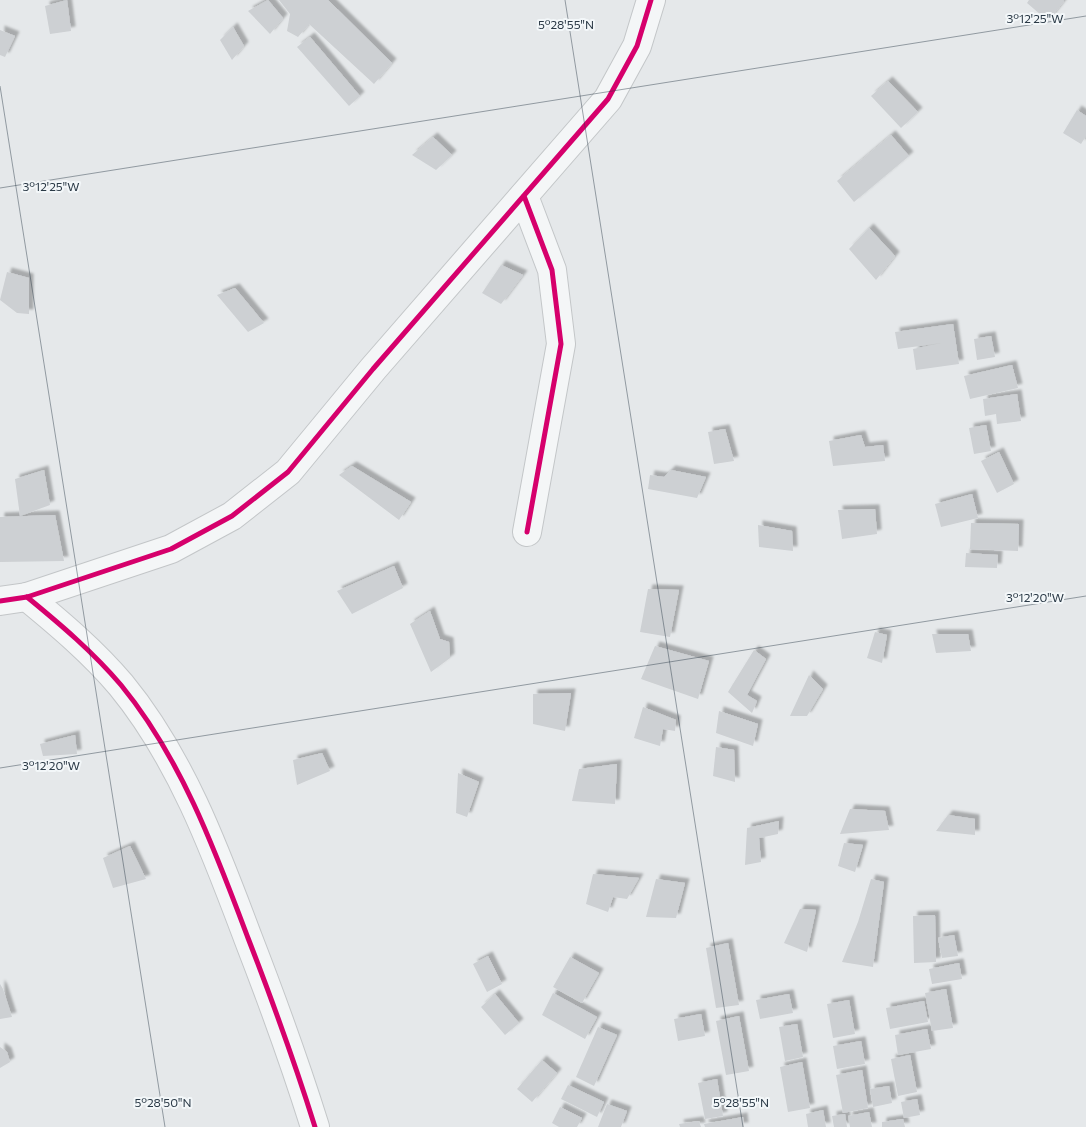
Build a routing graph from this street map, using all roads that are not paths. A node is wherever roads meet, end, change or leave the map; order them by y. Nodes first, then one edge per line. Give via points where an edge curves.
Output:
1 (651, 0) edge
2 (524, 196) junction
3 (527, 532) dead end
4 (27, 597) junction
5 (0, 601) edge
6 (315, 1127) edge

1 - 2 street via 637,46 608,99
2 - 3 street via 552,270 561,344
2 - 4 street via 288,472 232,516 171,549
4 - 5 street
4 - 6 street via 81,642 121,685 183,781 216,851

